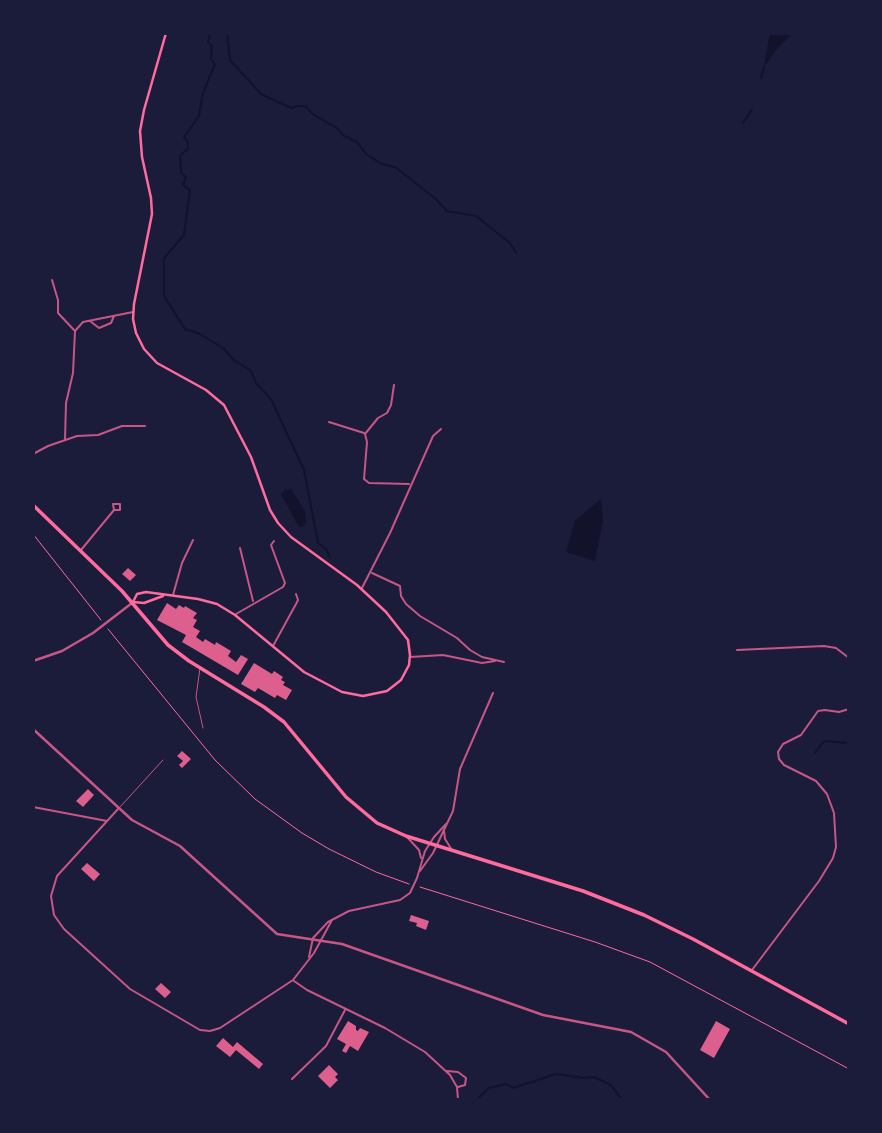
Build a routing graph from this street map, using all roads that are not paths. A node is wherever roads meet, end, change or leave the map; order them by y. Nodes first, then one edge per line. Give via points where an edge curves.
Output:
1 (166, 33) edge
2 (52, 280) dead end
3 (133, 312) junction
4 (114, 314) junction
5 (89, 320) junction
6 (75, 331) junction
7 (394, 385) dead end
8 (329, 422) dead end
9 (145, 426) dead end
10 (441, 429) dead end
11 (365, 434) junction
12 (65, 440) junction
13 (33, 454) edge
14 (410, 484) junction
15 (33, 505) edge
16 (114, 510) dead end
17 (193, 540) dead end
18 (274, 541) dead end
19 (240, 548) dead end
20 (80, 551) junction
21 (371, 573) junction
22 (362, 589) junction
23 (296, 594) dead end
24 (163, 596) junction
25 (173, 596) junction
26 (133, 602) junction
27 (254, 602) junction
28 (235, 615) junction
29 (272, 646) junction
30 (470, 650) junction
31 (737, 650) dead end
32 (410, 657) junction
33 (849, 658) edge
34 (464, 660) junction
35 (33, 661) edge
36 (496, 661) junction
37 (503, 662) dead end
38 (200, 668) junction
39 (493, 693) dead end
40 (849, 709) edge
41 (203, 728) dead end
42 (33, 729) edge
43 (163, 760) dead end
44 (33, 807) edge
45 (119, 808) junction
46 (107, 821) junction
47 (445, 826) junction
48 (406, 836) junction
49 (429, 843) junction
50 (436, 845) junction
51 (453, 850) junction
52 (422, 859) junction
53 (419, 872) junction
54 (332, 920) junction
55 (313, 938) junction
56 (323, 939) junction
57 (309, 958) junction
58 (751, 971) junction
59 (293, 980) junction
60 (346, 1010) junction
61 (849, 1024) edge
62 (447, 1071) junction
63 (292, 1079) dead end
64 (457, 1087) junction
65 (458, 1098) edge
66 (709, 1100) edge

1 - 3 main road via 141,124 140,149 152,214
2 - 6 street via 58,313
3 - 4 street
3 - 22 main road via 138,337 150,357 211,393 227,409 282,529
4 - 5 street
4 - 5 street via 111,323 99,328
5 - 6 street
6 - 12 street
7 - 11 street via 387,414 377,418
8 - 11 street
9 - 12 street via 122,426
10 - 14 street via 433,436
11 - 14 street via 364,479
12 - 13 street
14 - 21 street
15 - 20 main road
16 - 20 street
17 - 25 street
18 - 27 street via 271,545 284,587
19 - 27 street
20 - 26 main road
21 - 22 street
21 - 30 street via 400,586 406,604
22 - 32 main road via 403,632
23 - 29 street via 298,600
24 - 25 main road
24 - 26 main road
24 - 26 main road via 136,594
25 - 28 main road via 208,601
26 - 35 street via 93,633
26 - 38 main road via 168,645
27 - 28 street
28 - 29 main road
29 - 32 main road via 317,681 357,695 375,695 394,687 406,673
30 - 34 street
30 - 36 street
31 - 33 street via 824,646
32 - 34 street via 443,654
34 - 36 street
36 - 37 street
38 - 41 lane via 196,697
38 - 48 main road via 274,714 355,806
39 - 47 street via 460,769 456,803
40 - 58 street via 818,711 801,735 778,752 784,765 816,781 827,794 834,813 836,847 819,881
42 - 45 street
43 - 45 lane
44 - 46 street
45 - 46 street
45 - 55 street via 180,846 275,933
46 - 59 street via 58,874 51,903 62,928 130,989 200,1030 210,1031
47 - 49 street
47 - 50 street
47 - 51 street via 445,839
48 - 49 main road
48 - 52 street
49 - 50 main road
49 - 52 street
50 - 51 main road
50 - 53 street
51 - 58 main road via 623,907
52 - 53 street
53 - 54 street via 404,898 349,911
54 - 55 street
54 - 56 street
55 - 56 street
55 - 57 street
56 - 57 street
56 - 66 street via 543,1015 635,1033 666,1052
57 - 59 street
58 - 61 main road
59 - 60 street
60 - 62 street via 416,1046
60 - 63 street via 326,1046
62 - 64 street
62 - 64 street via 466,1078 464,1086
64 - 65 street

